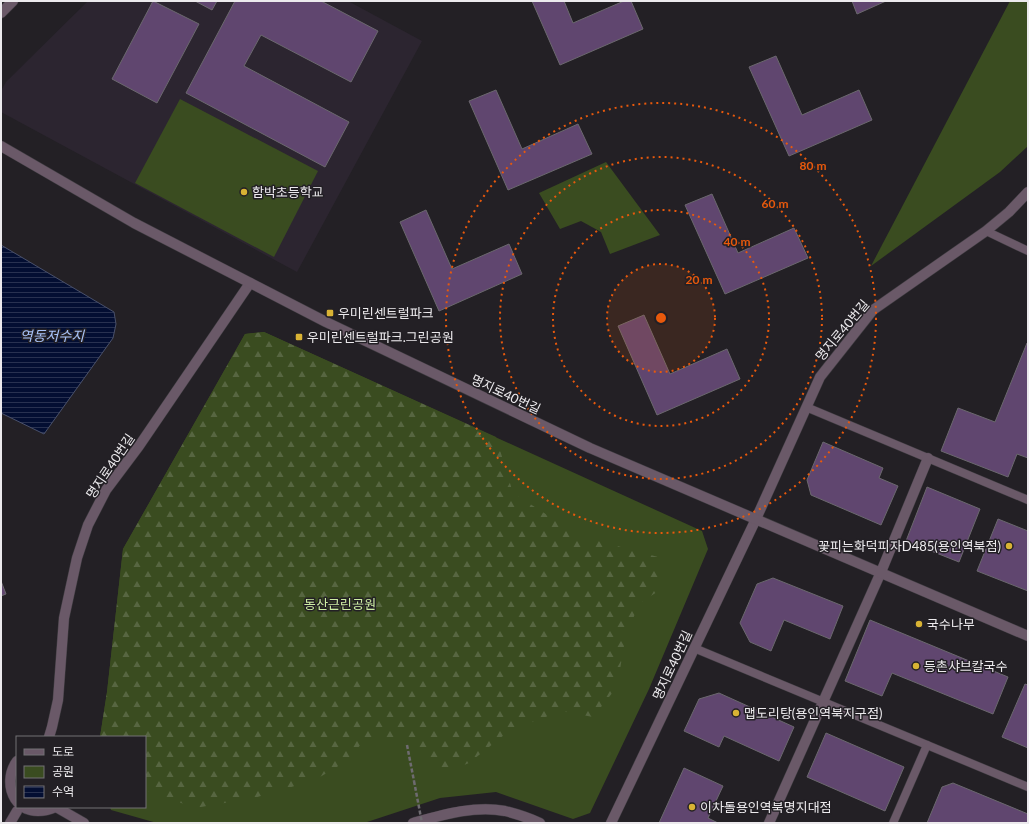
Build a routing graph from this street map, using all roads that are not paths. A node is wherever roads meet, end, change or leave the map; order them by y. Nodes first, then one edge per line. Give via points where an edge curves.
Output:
1 (13, 1) edge
2 (1, 13) edge
3 (1, 146) edge
4 (1028, 192) edge
5 (986, 231) junction
6 (1028, 251) edge
7 (250, 283) junction
8 (806, 407) junction
9 (928, 458) junction
10 (1028, 500) edge
11 (756, 519) junction
12 (881, 572) junction
13 (1028, 636) edge
14 (694, 648) junction
15 (823, 702) junction
16 (49, 736) edge
17 (928, 745) junction
18 (16, 762) edge
19 (1028, 787) edge
20 (54, 808) edge
21 (58, 808) edge
22 (17, 811) junction
23 (10, 823) edge
24 (84, 823) edge
25 (413, 823) edge
26 (540, 823) edge
27 (611, 823) edge
28 (768, 823) edge
29 (893, 823) edge

1 - 2 street
3 - 7 street, 명지로40번길 via 134,223
4 - 5 street, 명지로40번길
5 - 6 lane
5 - 8 street, 명지로40번길 via 873,310 820,377
7 - 11 street, 명지로40번길 via 590,448
7 - 16 street, 명지로40번길 via 106,490 88,524 77,558 64,618 58,700
8 - 9 lane
8 - 11 street, 명지로40번길
9 - 10 lane
9 - 12 street
11 - 12 street, 명지로40번길
11 - 14 street, 명지로40번길
12 - 13 street, 명지로40번길
12 - 15 street
14 - 15 lane
14 - 27 street, 명지로40번길
15 - 17 lane
15 - 28 street
17 - 19 lane
17 - 29 lane
18 - 22 street via 9,769 4,786 10,804
20 - 22 street via 37,816
21 - 24 street
22 - 23 street
25 - 26 street via 479,810 504,811

